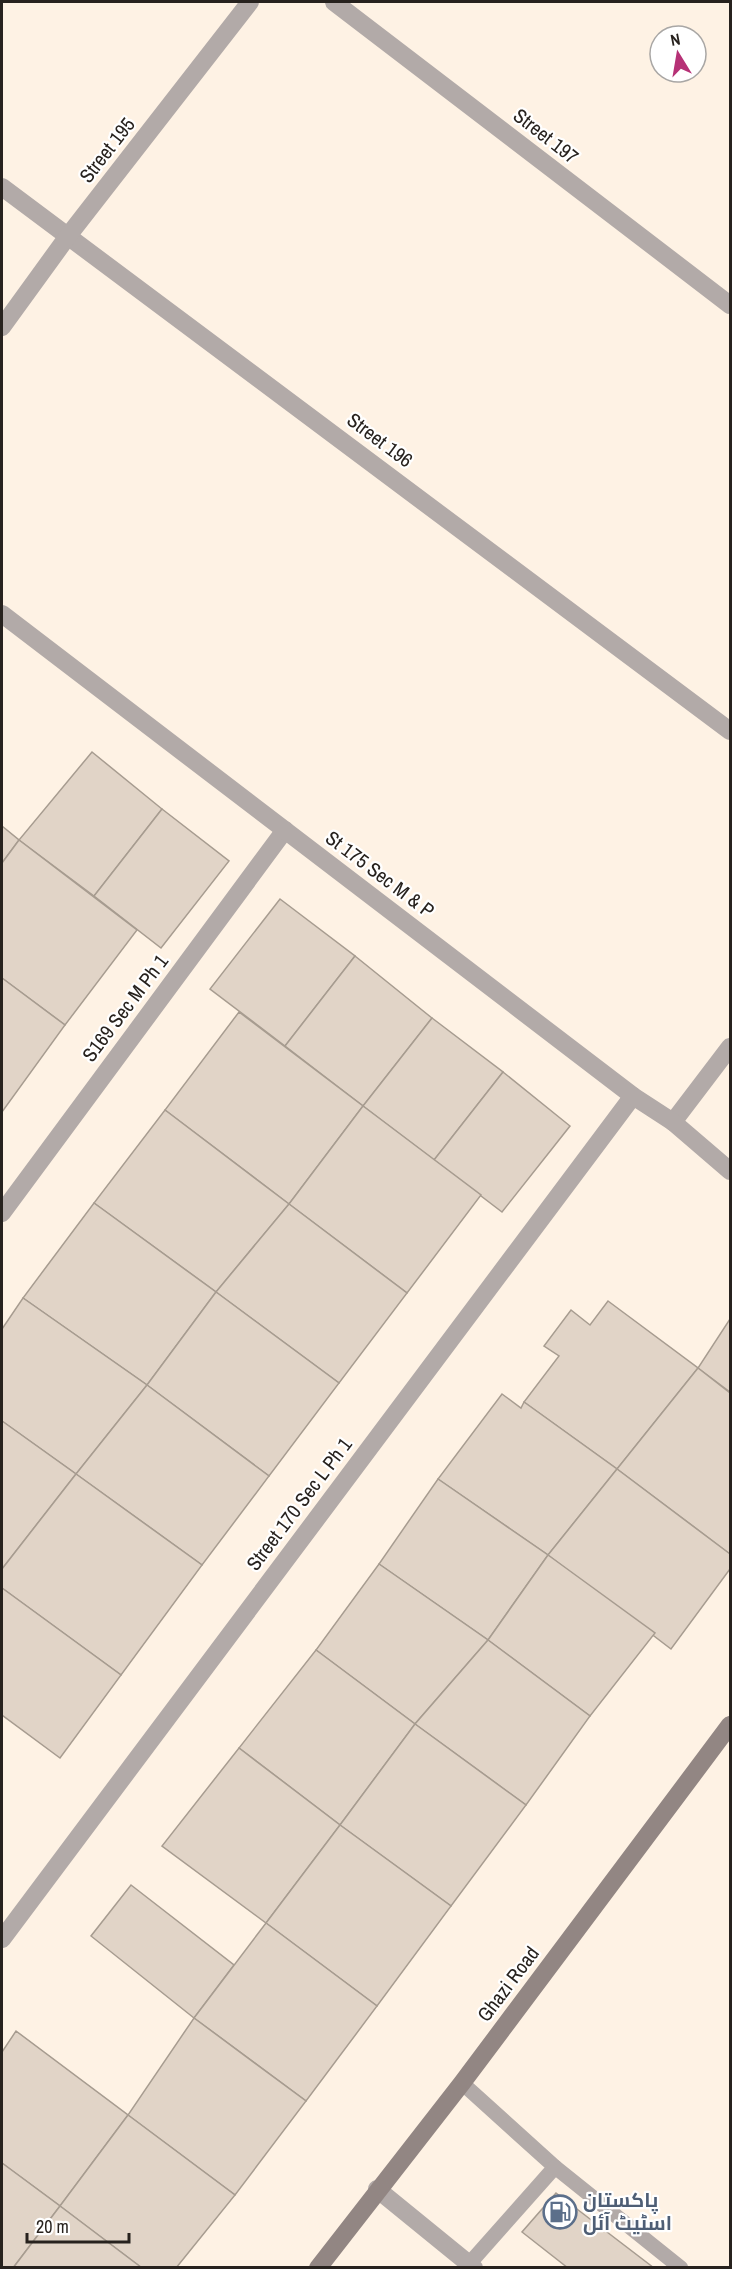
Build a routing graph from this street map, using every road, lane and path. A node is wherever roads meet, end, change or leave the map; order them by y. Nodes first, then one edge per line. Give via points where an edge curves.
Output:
1 (250, 2) edge
2 (334, 2) edge
3 (2, 187) edge
4 (68, 236) junction
5 (730, 305) edge
6 (2, 327) edge
7 (2, 614) edge
8 (730, 731) edge
9 (285, 830) junction
10 (730, 1047) edge
11 (633, 1096) junction
12 (673, 1122) junction
13 (730, 1171) edge
14 (2, 1213) edge
15 (730, 1725) edge
16 (2, 1939) edge
17 (462, 2083) junction
18 (555, 2167) junction
19 (377, 2189) junction
20 (471, 2266) edge
21 (318, 2268) edge
22 (681, 2268) edge

1 - 4 street, Street 195
2 - 5 street, Street 197
3 - 4 street, Street 196
4 - 6 street, Street 195
4 - 8 street, Street 196
7 - 9 street, St 175 Sec M & P
9 - 11 street, St 175 Sec M & P
9 - 14 street, S169 Sec M Ph 1
10 - 12 street
11 - 12 street, St 175 Sec M & P
11 - 16 street, Street 170 Sec L Ph 1
12 - 13 street, St 175 Sec M & P
15 - 17 main road, Ghazi Road
17 - 18 lane
17 - 19 main road, Ghazi Road
18 - 20 lane
18 - 22 lane
19 - 20 street
19 - 21 main road, Ghazi Road

